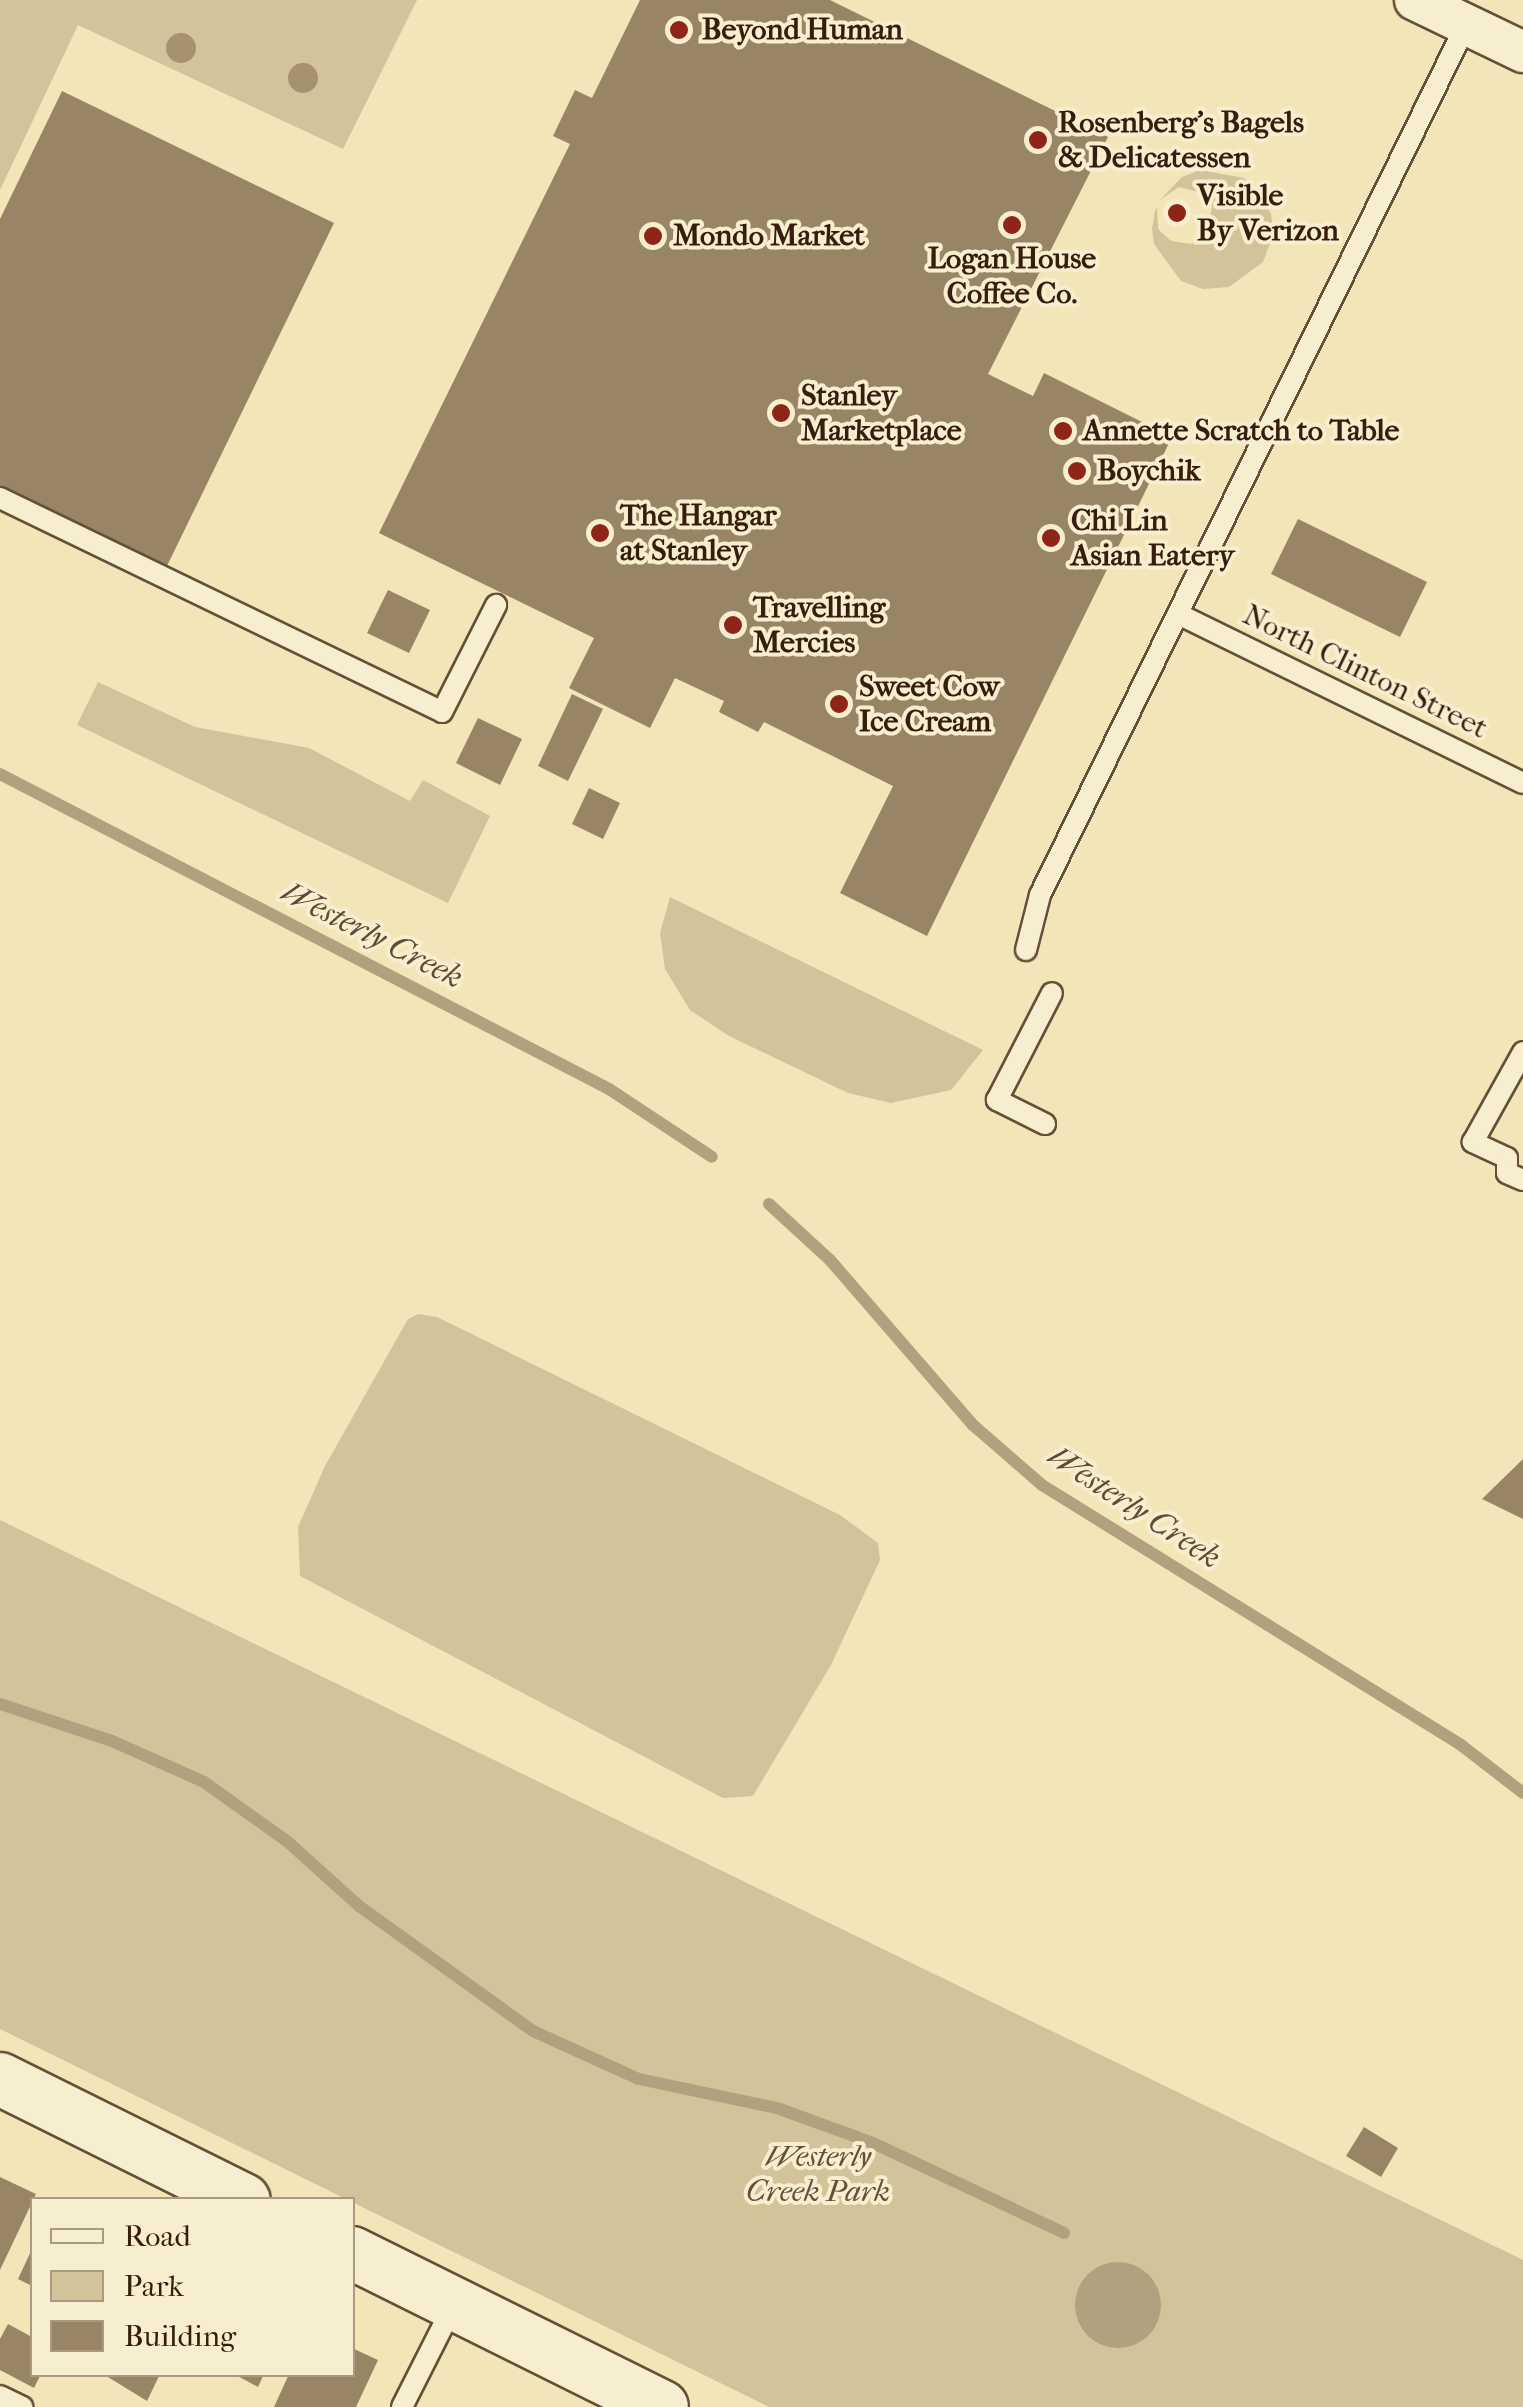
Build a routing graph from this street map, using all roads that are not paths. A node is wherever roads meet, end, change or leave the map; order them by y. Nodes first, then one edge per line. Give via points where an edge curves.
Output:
1 (1414, 0) edge
2 (1466, 25) junction
3 (1523, 52) edge
4 (0, 498) edge
5 (496, 605) dead end
6 (1180, 614) junction
7 (1523, 783) edge
8 (1026, 950) dead end
9 (1052, 993) dead end
10 (1523, 1052) edge
11 (1044, 1124) dead end
12 (1515, 1156) edge
13 (1523, 1180) edge
14 (0, 2078) edge
15 (238, 2197) edge
16 (355, 2255) edge
17 (454, 2304) junction
18 (0, 2396) edge
19 (23, 2407) edge
20 (402, 2407) edge
21 (662, 2407) edge

1 - 2 street
2 - 3 street
2 - 6 lane
4 - 5 lane via 442,712
6 - 7 lane, North Clinton Street
6 - 8 lane via 1040,895
9 - 11 lane via 997,1100
10 - 12 lane via 1473,1142
12 - 13 lane via 1507,1172
14 - 15 street
16 - 17 street
17 - 20 lane
17 - 21 street
18 - 19 lane

